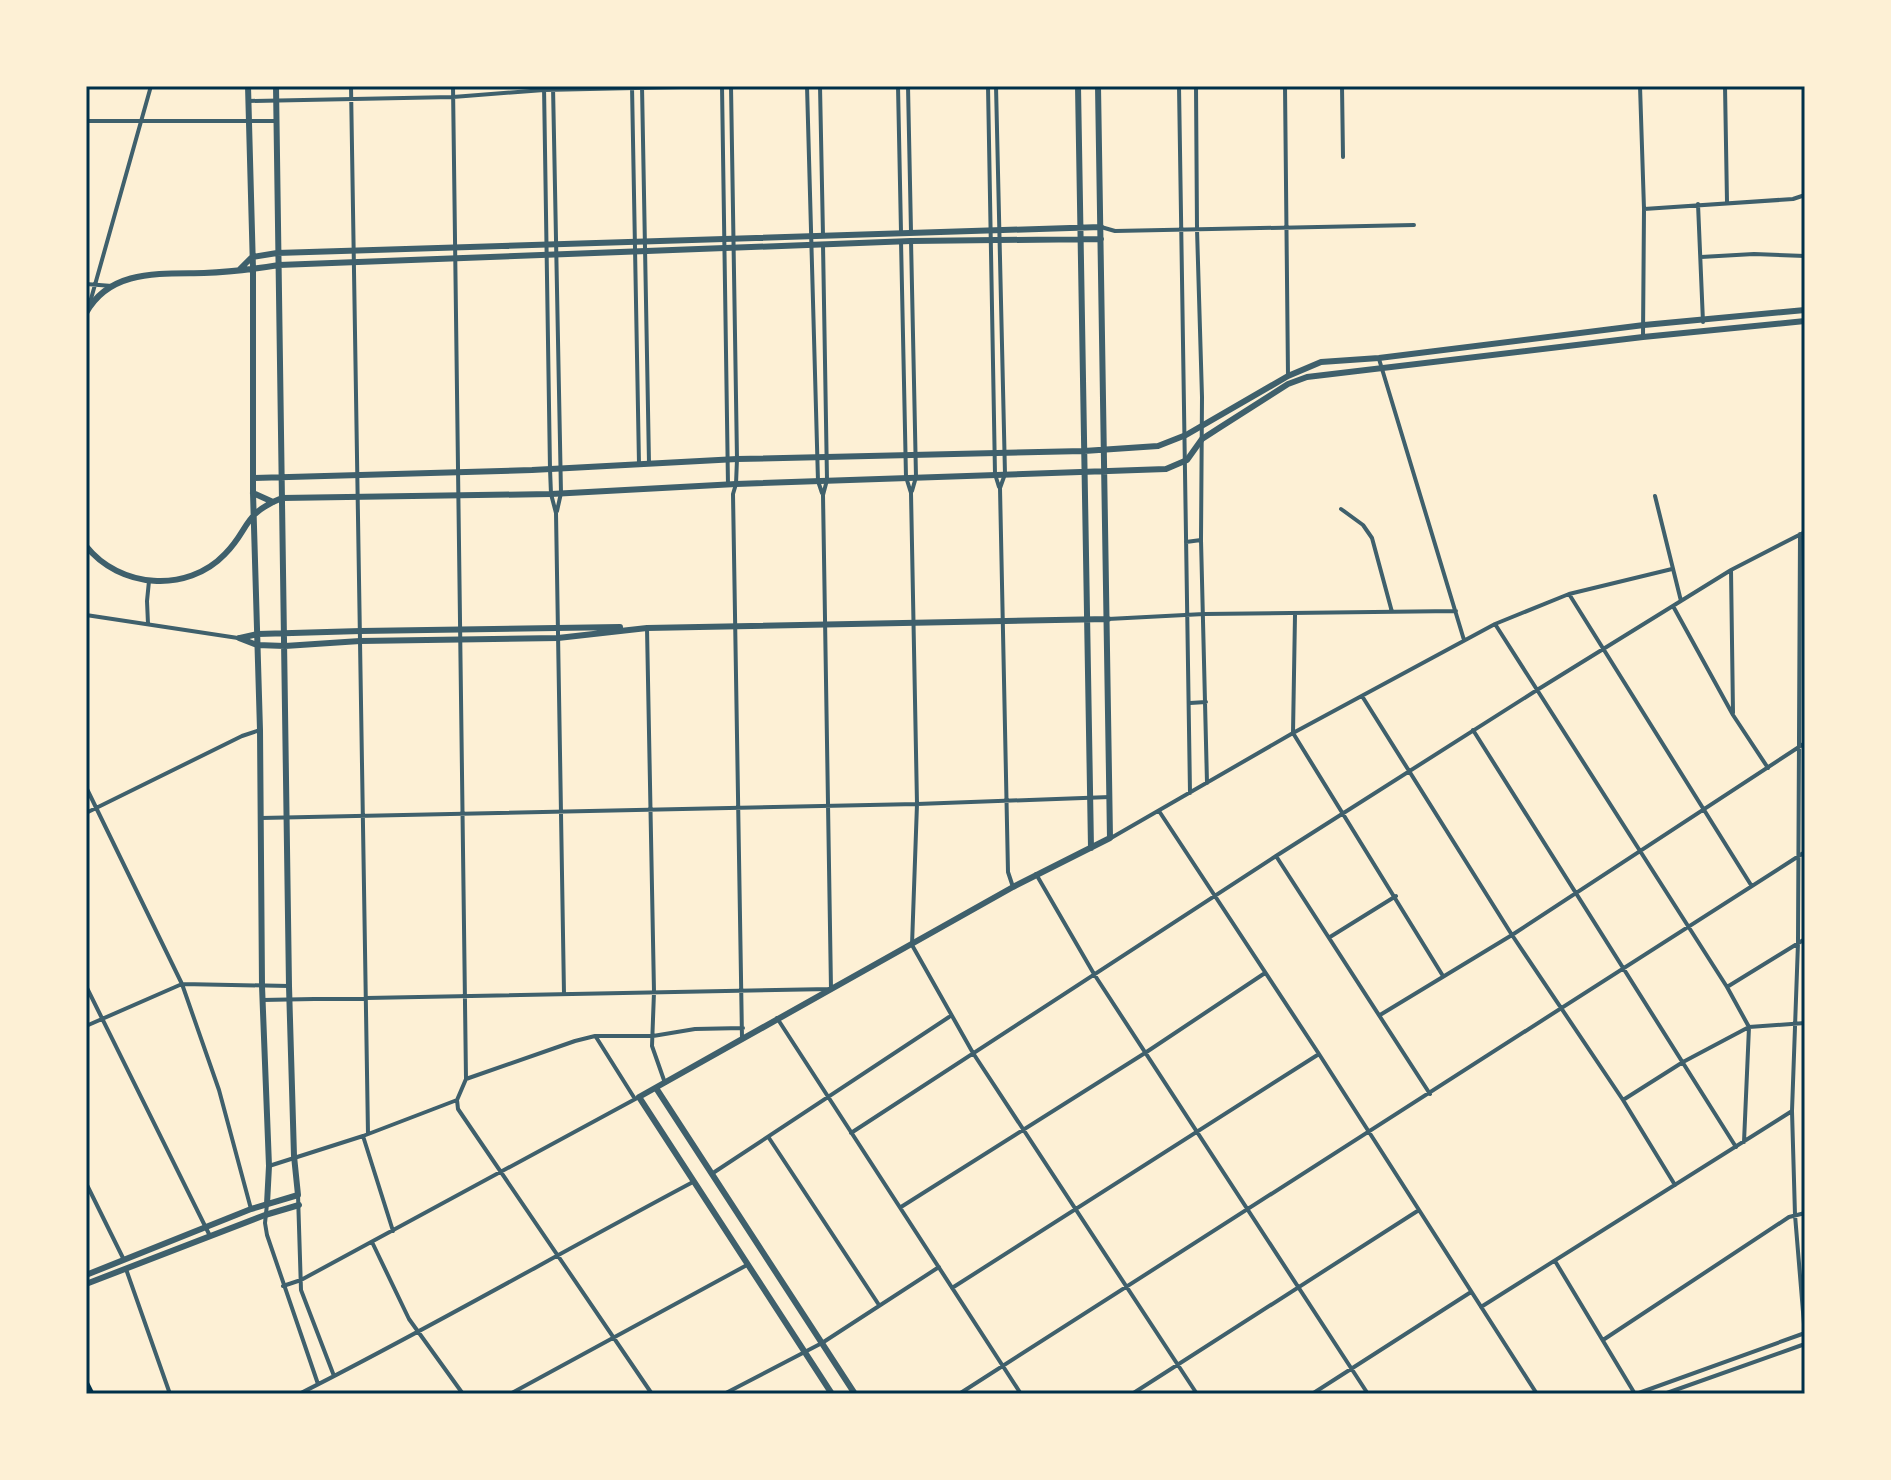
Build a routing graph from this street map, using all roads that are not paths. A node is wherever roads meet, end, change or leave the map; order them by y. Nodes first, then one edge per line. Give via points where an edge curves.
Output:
1 (151, 86) edge
2 (248, 86) edge
3 (276, 86) edge
4 (351, 86) edge
5 (453, 86) edge
6 (632, 86) edge
7 (725, 86) edge
8 (807, 86) edge
9 (820, 86) edge
10 (898, 86) edge
11 (908, 86) edge
12 (988, 86) edge
13 (996, 86) edge
14 (1078, 86) edge
15 (1098, 86) edge
16 (1179, 86) edge
17 (1196, 86) edge
18 (1285, 86) edge
19 (1342, 86) edge
20 (1640, 86) edge
21 (1725, 86) edge
22 (642, 87) edge
23 (544, 88) edge
24 (553, 88) edge
25 (453, 97) junction
26 (351, 99) junction
27 (248, 101) junction
28 (276, 101) junction
29 (86, 121) edge
30 (249, 121) junction
31 (276, 121) junction
32 (140, 122) junction
33 (1343, 157) dead end
34 (1805, 195) edge
35 (1727, 202) junction
36 (1698, 204) junction
37 (1644, 209) junction
38 (1414, 225) dead end
39 (1101, 227) junction
40 (1080, 229) junction
41 (1197, 229) junction
42 (1286, 229) junction
43 (999, 230) junction
44 (1181, 230) junction
45 (991, 231) junction
46 (1115, 231) junction
47 (901, 232) junction
48 (911, 232) junction
49 (813, 237) junction
50 (991, 239) junction
51 (1000, 239) junction
52 (1080, 239) junction
53 (1101, 239) junction
54 (823, 241) junction
55 (901, 241) junction
56 (911, 241) junction
57 (735, 242) junction
58 (723, 243) junction
59 (546, 245) junction
60 (555, 245) junction
61 (813, 245) junction
62 (635, 246) junction
63 (645, 246) junction
64 (456, 249) junction
65 (353, 252) junction
66 (281, 253) junction
67 (547, 254) junction
68 (556, 254) junction
69 (1805, 256) edge
70 (252, 257) junction
71 (1701, 257) junction
72 (456, 258) junction
73 (354, 261) junction
74 (279, 265) junction
75 (253, 269) junction
76 (238, 270) junction
77 (86, 284) edge
78 (95, 285) junction
79 (112, 286) junction
80 (1805, 310) edge
81 (87, 311) edge
82 (1805, 321) edge
83 (1703, 322) junction
84 (1644, 325) junction
85 (1643, 337) junction
86 (1515, 341) junction
87 (1516, 352) junction
88 (1379, 358) junction
89 (1382, 368) junction
90 (1288, 376) junction
91 (1288, 384) junction
92 (1202, 425) junction
93 (1186, 435) junction
94 (1202, 439) junction
95 (1104, 449) junction
96 (1084, 451) junction
97 (994, 453) junction
98 (1004, 453) junction
99 (905, 455) junction
100 (916, 455) junction
101 (817, 457) junction
102 (826, 457) junction
103 (737, 459) junction
104 (727, 460) junction
105 (1187, 460) junction
106 (649, 463) junction
107 (639, 464) junction
108 (560, 468) junction
109 (550, 469) junction
110 (1085, 471) junction
111 (1104, 471) junction
112 (458, 472) junction
113 (995, 474) junction
114 (1005, 474) junction
115 (356, 476) junction
116 (282, 477) junction
117 (906, 477) junction
118 (916, 477) junction
119 (253, 478) junction
120 (827, 480) junction
121 (818, 481) junction
122 (732, 484) junction
123 (1000, 488) junction
124 (253, 493) junction
125 (561, 493) junction
126 (911, 493) junction
127 (551, 494) junction
128 (458, 495) junction
129 (823, 495) junction
130 (1655, 496) dead end
131 (357, 497) junction
132 (282, 498) junction
133 (273, 502) junction
134 (1341, 509) dead end
135 (254, 512) junction
136 (556, 513) junction
137 (1803, 533) edge
138 (237, 537) junction
139 (1201, 540) junction
140 (256, 542) junction
141 (1186, 542) junction
142 (86, 546) edge
143 (1672, 569) junction
144 (1731, 570) junction
145 (149, 581) junction
146 (1569, 594) junction
147 (1681, 601) junction
148 (1673, 606) junction
149 (1456, 611) junction
150 (1392, 612) junction
151 (1204, 614) junction
152 (86, 615) edge
153 (1189, 615) junction
154 (1295, 615) junction
155 (1108, 619) junction
156 (1086, 620) junction
157 (1001, 622) junction
158 (914, 623) junction
159 (148, 624) junction
160 (824, 624) junction
161 (1495, 624) junction
162 (735, 626) junction
163 (558, 627) junction
164 (647, 628) junction
165 (459, 629) junction
166 (361, 631) junction
167 (258, 634) junction
168 (285, 634) junction
169 (239, 638) junction
170 (558, 638) junction
171 (460, 640) junction
172 (1464, 640) junction
173 (360, 641) junction
174 (257, 645) junction
175 (285, 646) junction
176 (1604, 649) junction
177 (1537, 690) junction
178 (1362, 696) junction
179 (1206, 702) junction
180 (1190, 703) junction
181 (1733, 715) junction
182 (260, 730) junction
183 (1473, 730) junction
184 (1293, 733) junction
185 (1805, 743) edge
186 (1799, 747) junction
187 (1768, 768) junction
188 (1407, 771) junction
189 (1207, 783) junction
190 (86, 787) edge
191 (1190, 793) junction
192 (1111, 797) junction
193 (1090, 798) junction
194 (1006, 801) junction
195 (917, 804) junction
196 (828, 806) junction
197 (98, 807) junction
198 (651, 808) junction
199 (740, 808) junction
200 (561, 811) junction
201 (1159, 811) junction
202 (1704, 811) junction
203 (1344, 812) junction
204 (86, 813) edge
205 (462, 815) junction
206 (261, 818) junction
207 (364, 818) junction
208 (287, 819) junction
209 (1110, 838) junction
210 (1091, 848) junction
211 (1640, 851) junction
212 (1805, 852) edge
213 (1276, 856) junction
214 (1799, 856) junction
215 (1036, 874) junction
216 (1751, 885) junction
217 (1013, 887) junction
218 (1576, 892) junction
219 (1215, 896) junction
220 (1396, 896) junction
221 (1688, 927) junction
222 (1512, 935) junction
223 (1329, 937) junction
224 (1805, 939) edge
225 (1798, 943) junction
226 (912, 945) junction
227 (1623, 968) junction
228 (1265, 973) junction
229 (1094, 974) junction
230 (1443, 976) junction
231 (182, 984) junction
232 (86, 986) edge
233 (262, 986) junction
234 (289, 986) junction
235 (1727, 987) junction
236 (831, 989) junction
237 (742, 990) junction
238 (654, 992) junction
239 (564, 994) junction
240 (465, 997) junction
241 (367, 999) junction
242 (262, 1000) junction
243 (289, 1000) junction
244 (1562, 1007) junction
245 (1380, 1015) junction
246 (950, 1016) junction
247 (777, 1018) junction
248 (102, 1019) junction
249 (1805, 1023) edge
250 (1796, 1024) junction
251 (86, 1026) edge
252 (1749, 1027) junction
253 (743, 1028) junction
254 (595, 1036) junction
255 (653, 1036) junction
256 (742, 1038) junction
257 (1805, 1044) edge
258 (973, 1053) junction
259 (1145, 1053) junction
260 (1319, 1054) junction
261 (1683, 1062) junction
262 (466, 1079) junction
263 (665, 1083) junction
264 (656, 1088) junction
265 (1430, 1094) junction
266 (828, 1096) junction
267 (637, 1098) junction
268 (457, 1100) junction
269 (1623, 1100) junction
270 (1804, 1104) edge
271 (1792, 1111) junction
272 (1023, 1131) junction
273 (1198, 1131) junction
274 (1369, 1132) junction
275 (851, 1133) junction
276 (366, 1135) junction
277 (769, 1138) junction
278 (1744, 1142) junction
279 (1736, 1147) junction
280 (294, 1160) junction
281 (269, 1166) junction
282 (502, 1171) junction
283 (711, 1175) junction
284 (693, 1182) junction
285 (86, 1183) edge
286 (1675, 1185) junction
287 (298, 1195) junction
288 (267, 1204) junction
289 (299, 1205) junction
290 (901, 1207) junction
291 (251, 1209) junction
292 (1248, 1209) junction
293 (1075, 1210) junction
294 (1419, 1210) junction
295 (1805, 1213) edge
296 (265, 1215) junction
297 (1795, 1215) junction
298 (206, 1227) junction
299 (393, 1231) junction
300 (1805, 1231) edge
301 (210, 1236) junction
302 (372, 1242) junction
303 (559, 1253) junction
304 (123, 1259) junction
305 (1555, 1261) junction
306 (747, 1265) junction
307 (939, 1267) junction
308 (126, 1268) junction
309 (86, 1275) edge
310 (301, 1280) junction
311 (86, 1284) edge
312 (283, 1286) junction
313 (1127, 1287) junction
314 (952, 1288) junction
315 (1300, 1288) junction
316 (1471, 1292) junction
317 (879, 1305) junction
318 (1481, 1307) junction
319 (418, 1334) junction
320 (1805, 1334) edge
321 (615, 1339) junction
322 (1603, 1340) junction
323 (822, 1343) junction
324 (1805, 1344) edge
325 (804, 1351) junction
326 (1180, 1365) junction
327 (1805, 1365) edge
328 (1002, 1366) junction
329 (1352, 1368) junction
330 (334, 1376) junction
331 (86, 1384) edge
332 (318, 1384) junction
333 (91, 1394) edge
334 (170, 1394) edge
335 (299, 1394) edge
336 (463, 1394) edge
337 (510, 1394) edge
338 (652, 1394) edge
339 (724, 1394) edge
340 (832, 1394) edge
341 (855, 1394) edge
342 (959, 1394) edge
343 (1021, 1394) edge
344 (1132, 1394) edge
345 (1197, 1394) edge
346 (1312, 1394) edge
347 (1368, 1394) edge
348 (1537, 1394) edge
349 (1635, 1394) edge
350 (1664, 1394) edge
351 (1804, 1394) edge

1 - 32 street
2 - 27 street
3 - 28 street
4 - 26 street
5 - 25 street
6 - 22 street
6 - 24 street
6 - 62 street
7 - 22 street
7 - 57 street
7 - 58 street
8 - 49 street
9 - 54 street
10 - 47 street
11 - 48 street
12 - 45 street
13 - 43 street
14 - 40 street
15 - 39 street
16 - 44 street
17 - 41 street
18 - 42 street
19 - 33 street
20 - 37 street
21 - 35 street
22 - 63 street
23 - 24 street
23 - 25 street
23 - 59 street
24 - 60 street
25 - 26 street
25 - 64 street
26 - 28 street
26 - 65 street
27 - 28 street
27 - 30 street
28 - 31 street
29 - 32 street
30 - 31 street
30 - 32 street
30 - 70 street
31 - 66 street
32 - 78 street
34 - 35 street
35 - 36 street
36 - 37 street
36 - 71 street
37 - 84 street
38 - 42 street
39 - 40 street
39 - 46 street
39 - 53 street
40 - 43 street
40 - 52 street
41 - 42 street
41 - 44 street
41 - 92 street
42 - 90 street
43 - 45 street
43 - 51 street
44 - 46 street
44 - 93 street
45 - 48 street
45 - 50 street
46 - 53 street
47 - 48 street
47 - 54 street
47 - 55 street
48 - 56 street
49 - 54 street
49 - 57 street
49 - 61 street
50 - 51 street
50 - 56 street
50 - 97 street
51 - 52 street
51 - 98 street
52 - 53 street
52 - 96 street
53 - 95 street
54 - 55 street
54 - 61 street
54 - 102 street
55 - 56 street
55 - 99 street
56 - 100 street
57 - 58 street
57 - 61 street
57 - 103 street
58 - 63 street
58 - 104 street
59 - 60 street
59 - 64 street
59 - 67 street
60 - 62 street
60 - 68 street
61 - 101 street
62 - 63 street
62 - 68 street
62 - 107 street
63 - 106 street
64 - 65 street
64 - 72 street
65 - 66 street
65 - 73 street
66 - 70 street
66 - 74 street
67 - 68 street
67 - 72 street
67 - 109 street
68 - 108 street
69 - 71 street
70 - 75 street
70 - 76 street
71 - 83 street
72 - 73 street
72 - 112 street
73 - 74 street
73 - 115 street
74 - 75 street
74 - 116 street
75 - 76 street
75 - 119 street
76 - 79 street via 146,274
77 - 78 street
78 - 79 street
78 - 81 street
79 - 81 street
80 - 83 street
82 - 85 street
83 - 84 street
84 - 85 street
84 - 86 street
85 - 87 street
86 - 87 street
86 - 88 street
87 - 89 street
88 - 89 street
88 - 90 street via 1321,362
89 - 91 street
89 - 149 street
90 - 91 street
90 - 92 street
91 - 94 street
92 - 93 street
92 - 94 street
93 - 95 street via 1158,446
93 - 105 street
94 - 105 street
94 - 139 street
95 - 96 street
95 - 111 street
96 - 98 street
96 - 110 street
97 - 98 street
97 - 100 street
97 - 113 street
98 - 114 street
99 - 100 street
99 - 102 street
99 - 117 street
100 - 118 street
101 - 102 street
101 - 103 street
101 - 121 street
102 - 120 street
103 - 104 street
103 - 122 street
104 - 106 street
104 - 122 street
105 - 111 street via 1166,469
105 - 141 street
106 - 107 street
107 - 108 street
108 - 109 street
108 - 125 street
109 - 112 street
109 - 127 street
110 - 111 street
110 - 114 street
110 - 156 street
111 - 155 street
112 - 115 street
112 - 128 street
113 - 114 street
113 - 118 street
113 - 123 street
114 - 123 street
115 - 116 street
115 - 131 street
116 - 119 street
116 - 132 street
117 - 118 street
117 - 120 street
117 - 126 street
118 - 126 street
119 - 124 street
120 - 121 street
120 - 129 street
121 - 122 street
121 - 129 street
122 - 125 street
122 - 162 street
123 - 157 street
124 - 133 street
124 - 135 street
125 - 127 street
125 - 136 street
126 - 158 street
127 - 128 street
127 - 136 street
128 - 131 street
128 - 165 street
129 - 160 street
130 - 143 street
131 - 132 street
131 - 166 street
132 - 133 street
132 - 168 street
133 - 135 street
134 - 150 street via 1372,538
135 - 138 street
135 - 140 street
136 - 163 street
137 - 144 street
137 - 186 street
138 - 140 street
138 - 145 street via 226,554 195,574
139 - 141 street
139 - 151 street
140 - 167 street
141 - 153 street
142 - 145 street via 117,573
143 - 146 street
143 - 147 street
144 - 147 street
144 - 181 street
145 - 159 street
146 - 161 street
146 - 176 street
147 - 148 street
148 - 176 street
148 - 181 street
149 - 150 street
149 - 172 street
150 - 154 street
151 - 153 street
151 - 154 street
151 - 179 street
152 - 159 street
153 - 155 street
153 - 180 street
154 - 184 street
155 - 156 street
155 - 192 street
156 - 157 street
156 - 193 street
157 - 158 street
157 - 194 street
158 - 160 street
158 - 195 street
159 - 169 street
160 - 162 street
160 - 196 street
161 - 172 street
161 - 177 street
162 - 164 street
162 - 199 street
163 - 164 street
163 - 165 street
163 - 170 street
164 - 170 street
164 - 198 street
165 - 166 street
165 - 171 street
166 - 168 street
166 - 173 street
167 - 168 street
167 - 169 street
167 - 174 street
168 - 175 street
169 - 174 street
170 - 171 street
170 - 200 street
171 - 173 street
171 - 205 street
172 - 178 street
173 - 175 street
173 - 207 street
174 - 175 street
174 - 182 street
175 - 208 street
176 - 177 street
176 - 202 street
177 - 183 street
177 - 211 street
178 - 184 street
178 - 188 street
179 - 180 street
179 - 189 street
180 - 191 street
181 - 187 street
182 - 197 street
182 - 206 street
183 - 188 street
183 - 218 street
184 - 189 street
184 - 203 street
185 - 186 street
186 - 187 street
186 - 214 street
187 - 202 street
188 - 203 street
188 - 222 street
189 - 191 street
190 - 197 street
191 - 201 street
192 - 193 street
192 - 209 street
193 - 194 street
193 - 210 street
194 - 195 street
194 - 217 street
195 - 196 street
195 - 226 street
196 - 199 street
196 - 236 street
197 - 204 street
197 - 231 street
198 - 199 street
198 - 200 street
198 - 238 street
199 - 237 street
200 - 205 street
200 - 239 street
201 - 209 street
201 - 219 street
202 - 211 street
202 - 216 street
203 - 213 street
203 - 220 street
205 - 207 street
205 - 240 street
206 - 208 street
206 - 233 street
207 - 208 street
207 - 241 street
208 - 234 street
209 - 210 street
210 - 215 street
211 - 218 street
211 - 221 street
212 - 214 street
213 - 219 street
213 - 223 street
214 - 216 street
214 - 225 street
215 - 217 street
215 - 229 street
216 - 221 street
217 - 226 street
218 - 222 street
218 - 227 street
219 - 228 street
219 - 229 street
220 - 223 street
220 - 230 street
221 - 227 street
221 - 235 street
222 - 230 street
222 - 244 street
223 - 245 street
224 - 225 street
225 - 235 street
225 - 250 street
226 - 236 street
226 - 246 street
227 - 244 street
227 - 261 street
228 - 259 street
228 - 260 street
229 - 258 street
229 - 259 street
230 - 245 street
231 - 233 street
231 - 248 street
231 - 291 street via 219,1090
232 - 248 street
233 - 234 street
233 - 242 street
234 - 243 street
235 - 252 street
236 - 237 street
236 - 247 street
237 - 238 street
237 - 253 street
238 - 239 street
238 - 255 street
239 - 240 street
240 - 241 street
240 - 262 street
241 - 243 street
241 - 276 street
242 - 243 street
242 - 281 street
243 - 280 street
244 - 265 street
244 - 269 street
245 - 265 street
246 - 258 street
246 - 266 street
247 - 256 street
247 - 266 street
248 - 251 street
248 - 298 street
249 - 250 street
250 - 252 street
250 - 271 street
252 - 261 street
252 - 278 street
253 - 255 street
253 - 256 street
254 - 255 street
254 - 262 street
254 - 267 street
255 - 263 street
256 - 263 street
257 - 270 street
258 - 272 street
258 - 275 street
259 - 272 street
259 - 273 street
260 - 273 street
260 - 274 street
261 - 269 street
261 - 279 street
262 - 268 street
263 - 264 street
264 - 267 street
264 - 283 street
265 - 274 street
266 - 275 street
266 - 277 street
267 - 282 street
267 - 284 street
268 - 276 street
268 - 282 street
269 - 286 street
270 - 295 street
271 - 278 street
271 - 297 street
272 - 290 street
272 - 293 street
273 - 292 street
273 - 293 street
274 - 292 street
274 - 294 street
275 - 290 street
276 - 280 street
276 - 299 street
277 - 283 street
277 - 317 street
278 - 279 street
279 - 286 street
280 - 281 street
280 - 287 street
281 - 288 street
282 - 299 street
282 - 303 street
283 - 323 street
284 - 303 street
284 - 306 street
285 - 304 street
286 - 305 street
287 - 288 street
287 - 289 street
288 - 291 street
288 - 296 street
289 - 296 street
289 - 310 street
290 - 307 street
291 - 298 street
292 - 313 street
292 - 315 street
293 - 313 street
293 - 314 street
294 - 315 street
294 - 316 street
295 - 297 street
295 - 300 street
296 - 301 street
296 - 312 street
297 - 320 street
297 - 322 street
298 - 301 street
298 - 304 street
299 - 302 street
301 - 308 street
302 - 310 street
302 - 319 street
303 - 319 street
303 - 321 street
304 - 308 street
304 - 309 street
305 - 318 street
305 - 322 street
306 - 321 street
306 - 325 street
307 - 314 street
307 - 317 street
308 - 311 street
308 - 334 street
310 - 312 street
310 - 330 street
312 - 332 street
313 - 326 street
313 - 328 street
314 - 328 street
315 - 326 street
315 - 329 street
316 - 318 street
316 - 329 street
317 - 323 street
318 - 348 street
319 - 330 street
319 - 336 street
320 - 349 street
321 - 337 street
321 - 338 street
322 - 349 street
323 - 325 street
323 - 341 street
324 - 350 street
325 - 339 street
325 - 340 street
326 - 344 street
326 - 345 street
327 - 351 street
328 - 342 street
328 - 343 street
329 - 346 street
329 - 347 street
330 - 332 street
331 - 333 main road
332 - 335 street

